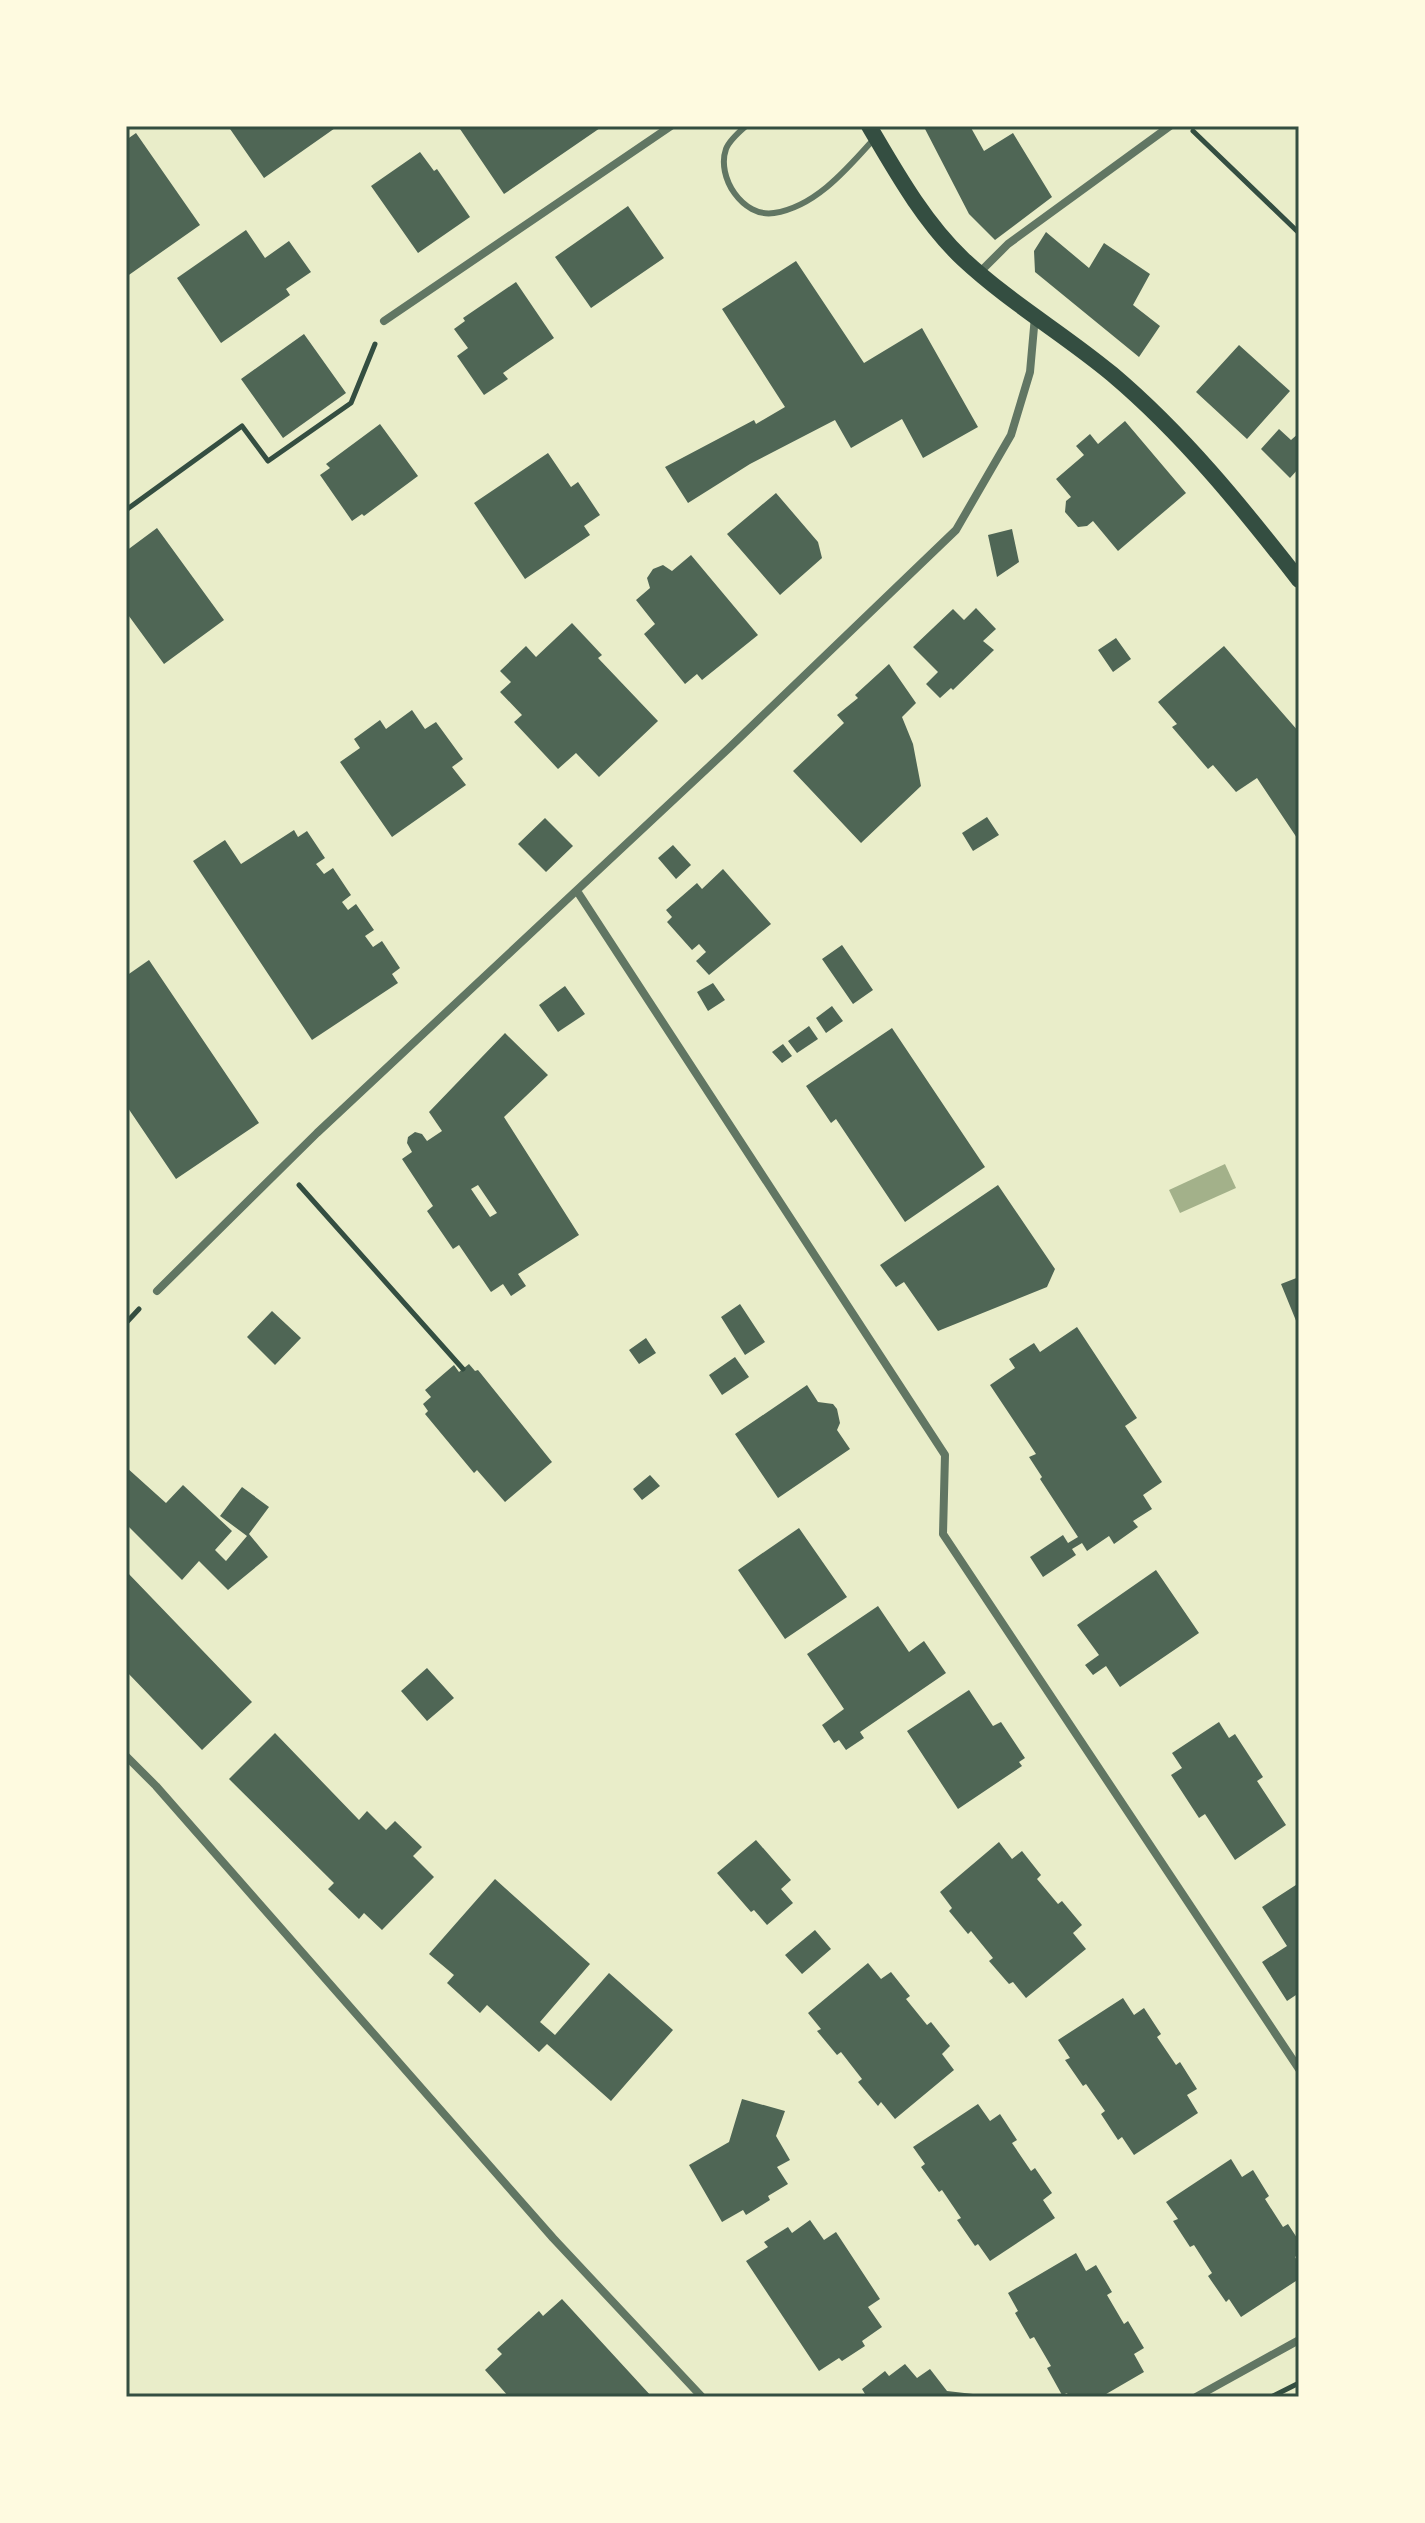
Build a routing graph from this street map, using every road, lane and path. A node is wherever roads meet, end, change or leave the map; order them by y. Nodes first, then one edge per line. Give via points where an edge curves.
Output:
1 (671, 126) edge
2 (746, 126) edge
3 (1170, 126) edge
4 (1187, 126) edge
5 (872, 132) edge
6 (1299, 233) edge
7 (979, 273) junction
8 (1035, 315) junction
9 (384, 321) joint
10 (126, 510) edge
11 (1299, 580) edge
12 (577, 891) junction
13 (283, 1167) junction
14 (157, 1291) dead end
15 (463, 1369) dead end
16 (126, 1756) edge
17 (1299, 2069) edge
18 (1299, 2340) edge
19 (1299, 2383) edge
20 (702, 2397) edge
21 (1196, 2397) edge
22 (1271, 2397) edge

1 - 9 street
2 - 5 lane via 726,147 723,168 731,188 759,213 775,213 822,190 846,169
3 - 7 street via 1008,244
4 - 6 path
5 - 7 main road via 931,224
7 - 8 main road
8 - 11 main road via 1156,414
8 - 12 street via 1030,372 1011,435 956,530
9 - 10 path via 351,403 268,461 242,426
12 - 13 street
12 - 17 street via 945,1455 943,1534
13 - 14 street
13 - 15 path
16 - 20 street via 553,2238
18 - 21 street
19 - 22 path

